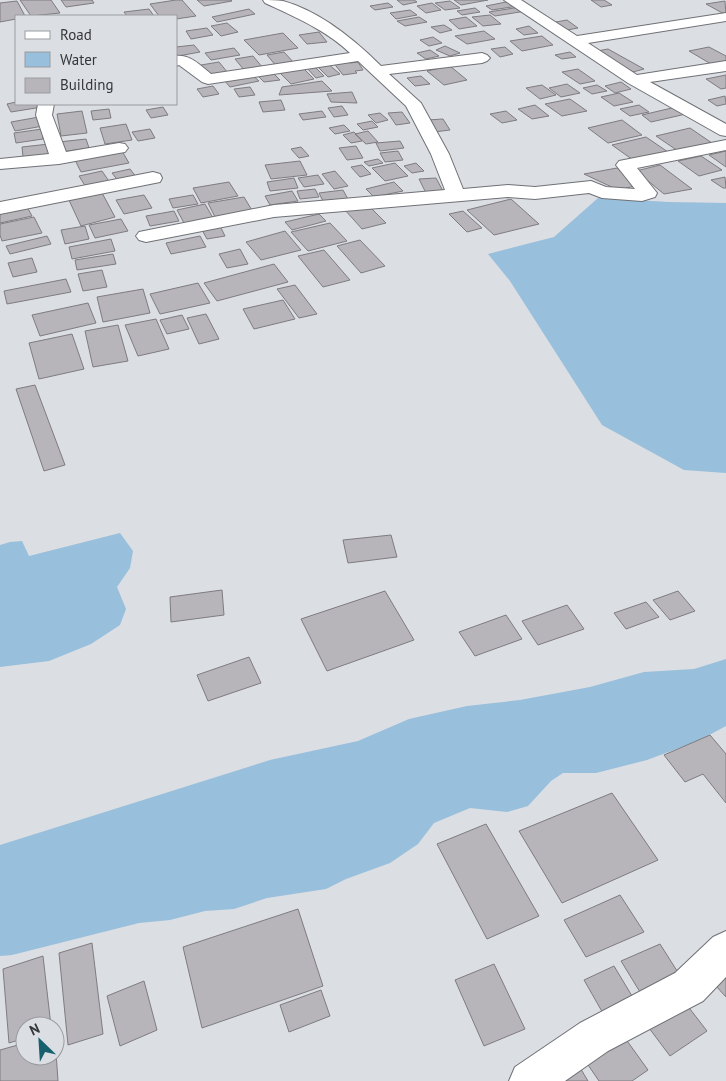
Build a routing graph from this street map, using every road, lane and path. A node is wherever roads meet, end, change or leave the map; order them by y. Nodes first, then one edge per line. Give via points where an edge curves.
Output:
1 (270, 0) edge
2 (518, 1) edge
3 (726, 17) edge
4 (574, 41) junction
5 (362, 56) junction
6 (482, 58) dead end
7 (178, 61) edge
8 (726, 66) edge
9 (376, 71) junction
10 (634, 80) junction
11 (46, 105) edge
12 (718, 110) dead end
13 (696, 113) junction
14 (726, 131) edge
15 (726, 145) edge
16 (119, 148) dead end
17 (59, 159) junction
18 (0, 164) edge
19 (153, 178) dead end
20 (456, 195) junction
21 (0, 208) edge
22 (146, 236) dead end
23 (726, 950) edge
24 (529, 1081) edge

1 - 5 street via 332,31
2 - 4 street
3 - 4 street
4 - 10 street
5 - 7 street via 208,79 182,60
5 - 9 street
6 - 9 street
8 - 10 street
9 - 20 street via 413,103 440,154
10 - 13 street
11 - 17 street via 44,115
12 - 13 street
13 - 14 street
15 - 20 street via 625,166 648,193 642,195 602,192 591,187 552,192
16 - 17 street
17 - 18 street
19 - 21 street
20 - 22 street via 274,211
23 - 24 street via 689,987 594,1037

